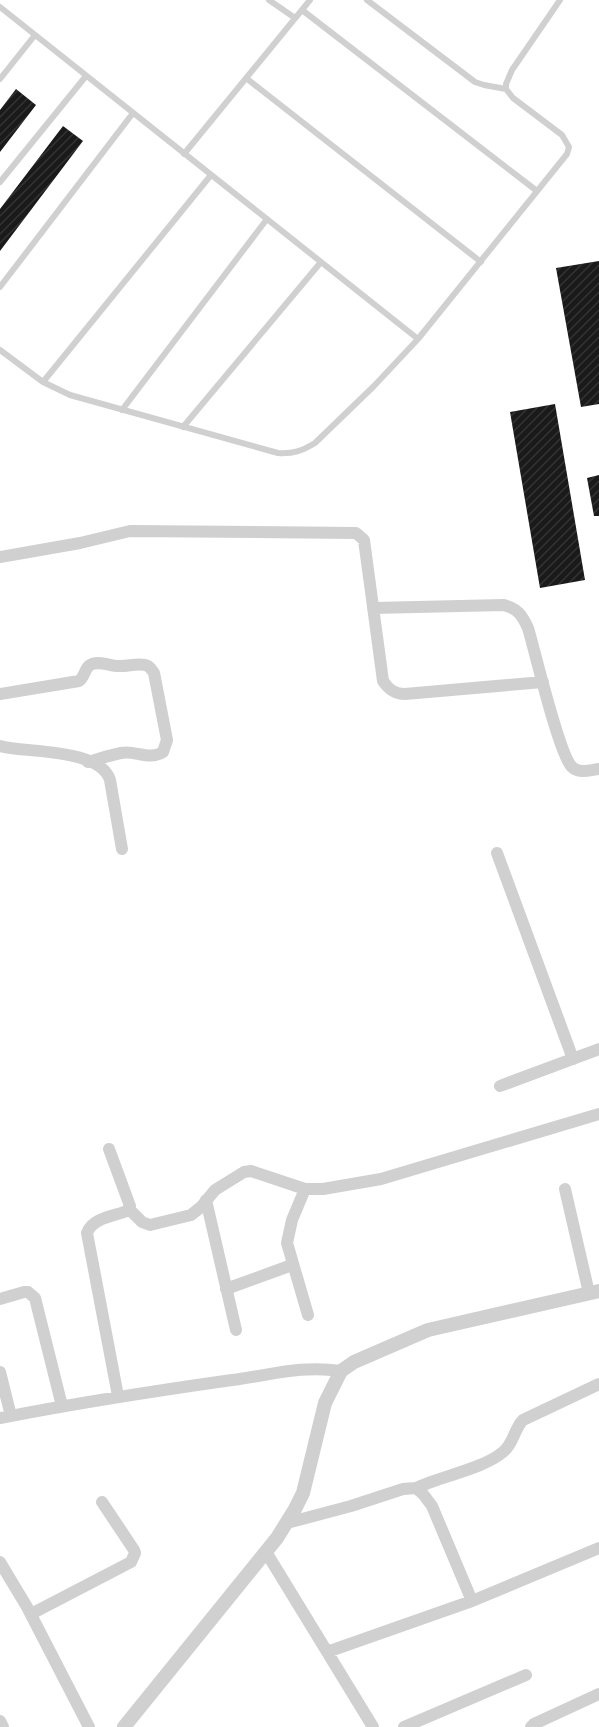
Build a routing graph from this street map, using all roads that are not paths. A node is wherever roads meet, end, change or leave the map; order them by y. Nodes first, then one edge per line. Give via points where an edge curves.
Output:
1 (269, 0) edge
2 (310, 0) edge
3 (367, 0) edge
4 (560, 0) edge
5 (0, 7) edge
6 (302, 10) junction
7 (295, 18) junction
8 (35, 35) junction
9 (86, 76) junction
10 (246, 78) junction
11 (0, 79) edge
12 (506, 89) junction
13 (133, 114) junction
14 (184, 154) junction
15 (211, 175) junction
16 (0, 182) edge
17 (537, 191) junction
18 (267, 219) junction
19 (321, 262) junction
20 (481, 262) junction
21 (0, 287) edge
22 (418, 339) junction
23 (0, 350) edge
24 (43, 382) junction
25 (122, 410) junction
26 (183, 427) junction
27 (0, 557) edge
28 (373, 608) junction
29 (543, 682) junction
30 (0, 694) edge
31 (0, 746) edge
32 (88, 762) junction
33 (599, 769) edge
34 (122, 849) dead end
35 (497, 853) dead end
36 (599, 1049) edge
37 (573, 1059) junction
38 (500, 1086) dead end
39 (599, 1114) edge
40 (109, 1149) dead end
41 (565, 1188) dead end
42 (305, 1189) junction
43 (206, 1200) junction
44 (129, 1209) junction
45 (292, 1265) junction
46 (226, 1289) junction
47 (594, 1292) edge
48 (0, 1299) edge
49 (308, 1315) dead end
50 (236, 1330) dead end
51 (341, 1371) junction
52 (0, 1372) edge
53 (599, 1384) edge
54 (118, 1396) junction
55 (62, 1406) junction
56 (5, 1417) edge
57 (416, 1488) junction
58 (102, 1502) dead end
59 (287, 1523) junction
60 (599, 1548) edge
61 (266, 1552) junction
62 (0, 1563) edge
63 (472, 1600) junction
64 (31, 1614) junction
65 (327, 1652) junction
66 (526, 1676) dead end
67 (599, 1694) edge
68 (0, 1721) edge
69 (3, 1727) edge
70 (89, 1727) edge
71 (124, 1727) edge
72 (374, 1727) edge
73 (404, 1727) edge
74 (531, 1727) edge

1 - 7 lane
2 - 6 lane
3 - 12 lane via 475,82
4 - 12 lane via 507,77
5 - 8 lane
6 - 7 lane
6 - 17 lane
7 - 10 lane
8 - 9 lane
8 - 11 lane
9 - 13 lane
9 - 16 lane
10 - 14 lane
10 - 20 lane
12 - 17 lane via 562,135 569,147
13 - 14 lane
13 - 21 lane
14 - 15 lane
15 - 18 lane
15 - 24 lane
17 - 20 lane
18 - 19 lane
18 - 25 lane
19 - 22 lane
19 - 26 lane
20 - 22 lane
22 - 26 lane via 315,442 293,454
23 - 24 lane
24 - 25 lane via 70,395
25 - 26 lane
27 - 28 street via 130,531 351,531 364,540
28 - 29 street via 513,608 528,628
28 - 29 street via 383,681 393,692
29 - 33 street via 569,765 581,771
30 - 32 street via 79,681 93,664 141,664 150,668 166,740 163,752 144,756 120,753
31 - 32 street via 63,753
32 - 34 street via 109,776
35 - 37 street
36 - 37 street
37 - 38 street
39 - 42 street via 381,1179
40 - 44 street
41 - 47 street
42 - 43 street via 251,1171 221,1186
42 - 45 street via 287,1243
43 - 44 street via 191,1215 150,1225 137,1219
43 - 46 street
44 - 54 street via 94,1222 87,1233
45 - 46 street
45 - 49 street
46 - 50 street
47 - 51 street via 428,1330
48 - 55 street via 24,1292 35,1298
51 - 54 street via 298,1368
51 - 59 street via 325,1403 303,1493
52 - 56 street
53 - 57 street via 524,1420 512,1443 497,1456
54 - 55 street
55 - 56 street
57 - 59 street
57 - 63 street via 432,1506
58 - 64 street via 134,1550 131,1562
59 - 61 street
60 - 63 street
61 - 65 street
61 - 71 street
62 - 64 street
63 - 65 street
64 - 70 street
65 - 72 street
66 - 73 street
67 - 74 street
68 - 69 street

